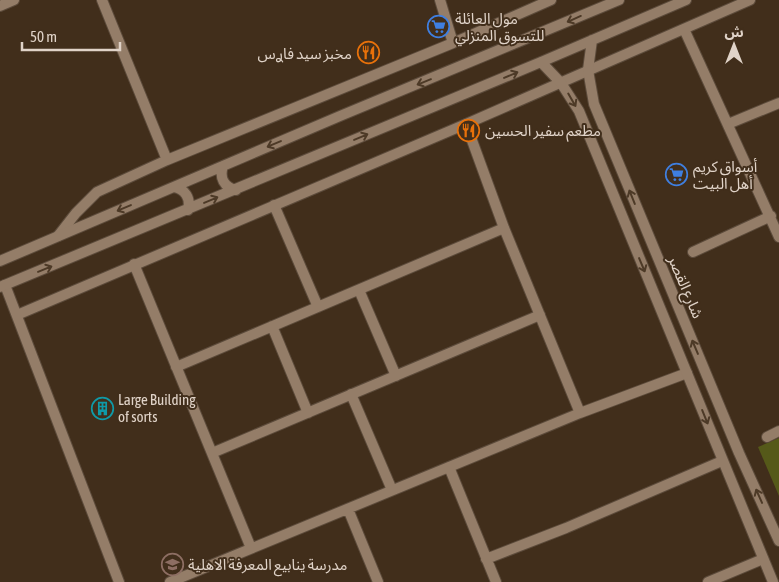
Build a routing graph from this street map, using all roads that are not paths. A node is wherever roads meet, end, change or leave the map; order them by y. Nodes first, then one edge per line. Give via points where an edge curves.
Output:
1 (14, 0) edge
2 (102, 0) edge
3 (440, 0) edge
4 (525, 0) edge
5 (551, 0) edge
6 (619, 0) edge
7 (686, 0) edge
8 (750, 0) edge
9 (0, 6) edge
10 (528, 10) junction
11 (684, 29) junction
12 (592, 40) junction
13 (453, 43) junction
14 (541, 62) junction
15 (588, 70) junction
16 (561, 83) junction
17 (779, 103) edge
18 (466, 124) junction
19 (728, 124) junction
20 (167, 160) junction
21 (223, 166) junction
22 (174, 187) junction
23 (236, 190) junction
24 (274, 205) junction
25 (188, 210) junction
26 (771, 216) junction
27 (504, 228) junction
28 (58, 236) junction
29 (779, 237) edge
30 (693, 252) dead end
31 (0, 262) edge
32 (134, 264) junction
33 (3, 286) edge
34 (359, 290) junction
35 (318, 307) junction
36 (17, 315) junction
37 (540, 315) junction
38 (272, 326) junction
39 (176, 367) junction
40 (687, 373) junction
41 (396, 376) junction
42 (352, 394) junction
43 (308, 413) junction
44 (580, 413) junction
45 (779, 431) edge
46 (767, 437) dead end
47 (212, 453) junction
48 (722, 461) junction
49 (449, 467) junction
50 (392, 490) junction
51 (348, 509) junction
52 (779, 540) edge
53 (251, 548) junction
54 (486, 559) junction
55 (763, 559) junction
56 (119, 582) edge
57 (170, 582) edge
58 (378, 582) edge
59 (496, 582) edge
60 (708, 582) edge
61 (773, 582) edge

1 - 9 street
2 - 20 street
3 - 13 street
4 - 10 street
5 - 10 street
6 -> 21 street
7 - 12 street
8 - 11 street
10 - 13 street
11 - 15 street
11 - 19 street
12 - 14 street
12 - 15 street, شارع القصر
13 - 20 street
14 - 16 street
23 -> 14 street
15 - 16 street
52 -> 15 street, شارع القصر via 598,114
16 - 18 street
16 -> 40 street via 579,112
17 - 19 street
18 - 24 street
18 - 27 street
19 - 26 street
20 - 28 street via 97,192
21 - 22 street
21 - 23 street via 224,183
22 - 25 street via 187,194
22 -> 28 street
25 -> 23 street
24 - 32 street
24 - 35 street
33 -> 25 street
26 - 29 street
26 - 30 street
27 - 34 street
27 - 37 street
28 - 31 street
32 - 36 street
32 - 39 street
33 - 36 street
34 - 35 street
34 - 41 street
35 - 38 street
36 - 56 street
37 - 41 street
37 - 44 street
38 - 39 street
38 - 43 street
39 - 47 street
40 - 44 street
40 -> 48 street
41 - 42 street
42 - 43 street
42 - 50 street
43 - 47 street
44 - 49 street
45 - 46 street
47 - 53 street
48 - 54 street
48 - 55 street
49 - 50 street
49 - 54 street
50 - 51 street
51 - 53 street
51 - 58 street
53 - 57 street
54 - 59 street
55 - 60 street
55 - 61 street

